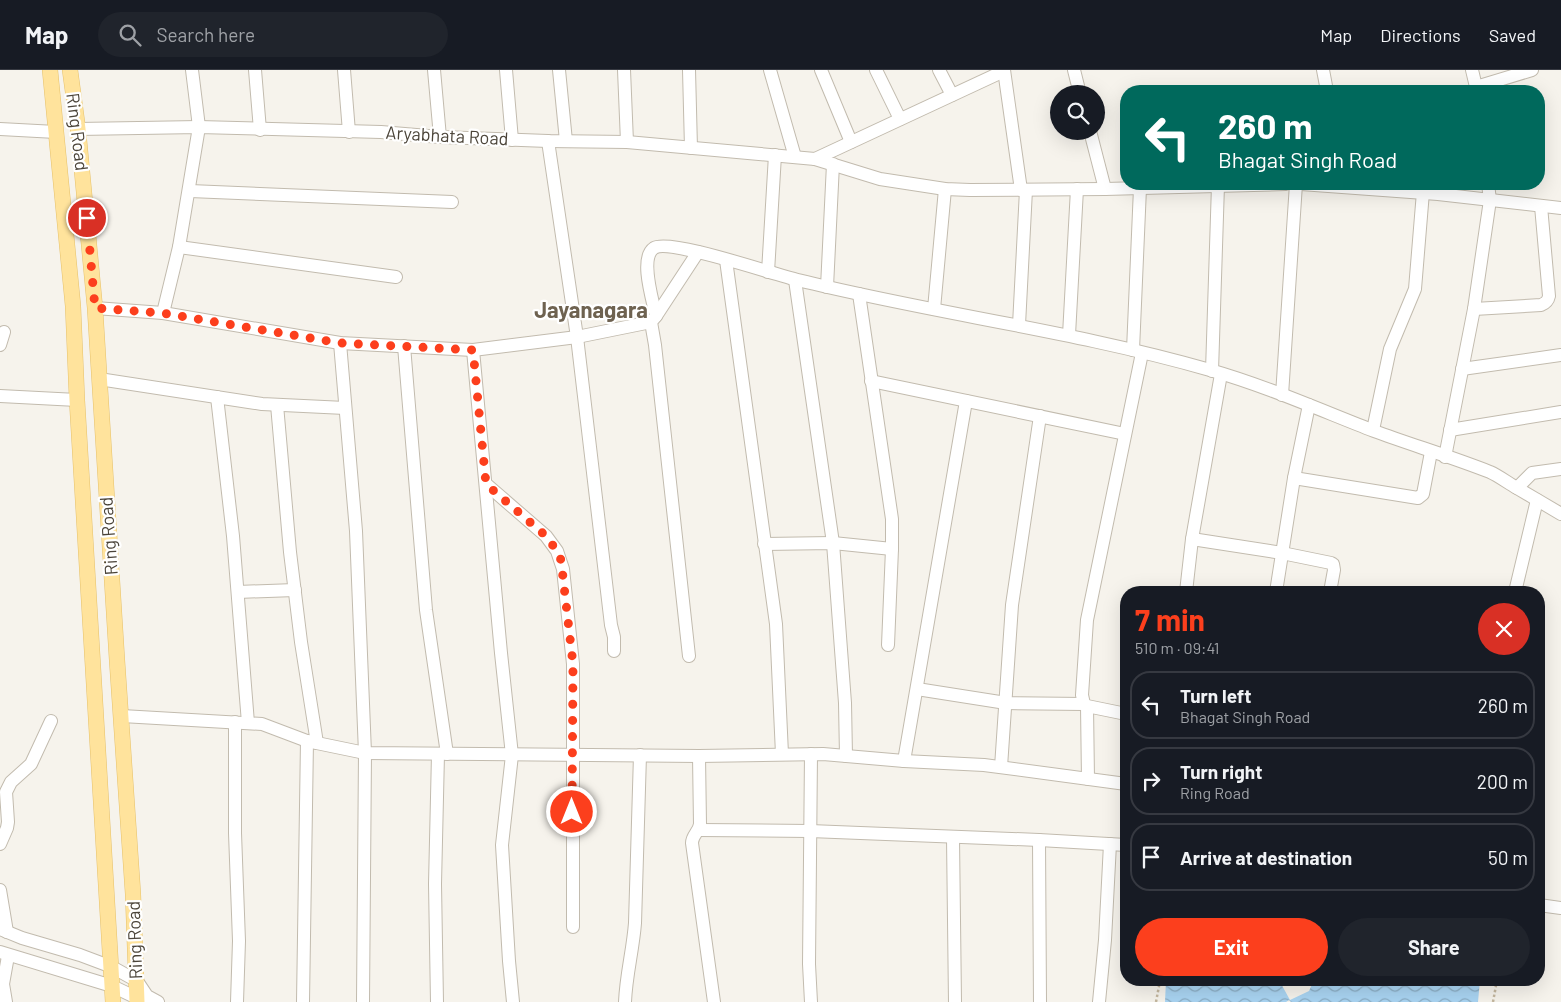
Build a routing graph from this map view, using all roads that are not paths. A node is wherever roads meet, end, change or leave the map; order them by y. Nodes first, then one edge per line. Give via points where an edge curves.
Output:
1 (50, 70) edge
2 (70, 70) edge
3 (192, 70) edge
4 (255, 70) edge
5 (344, 70) edge
6 (434, 70) edge
7 (506, 70) edge
8 (559, 70) edge
9 (624, 70) edge
10 (689, 70) edge
11 (770, 70) edge
12 (821, 70) edge
13 (876, 70) edge
14 (939, 70) edge
15 (1004, 70) edge
16 (1074, 70) edge
17 (1323, 70) edge
18 (1472, 70) edge
19 (1532, 70) edge
20 (1078, 85) edge
21 (1326, 85) edge
22 (1475, 85) edge
23 (1488, 85) edge
24 (952, 95) junction
25 (900, 119) junction
26 (199, 127) junction
27 (0, 129) edge
28 (78, 129) junction
29 (260, 130) junction
30 (56, 132) junction
31 (349, 132) junction
32 (440, 137) junction
33 (512, 140) junction
34 (1092, 140) edge
35 (548, 141) junction
36 (566, 141) junction
37 (627, 142) junction
38 (852, 142) junction
39 (691, 148) junction
40 (775, 155) junction
41 (795, 157) junction
42 (815, 159) junction
43 (832, 164) junction
44 (945, 189) junction
45 (1077, 189) junction
46 (1105, 189) junction
47 (1120, 189) edge
48 (1024, 190) junction
49 (1140, 190) edge
50 (1218, 190) edge
51 (1296, 190) edge
52 (1401, 190) edge
53 (1489, 190) edge
54 (190, 191) junction
55 (1424, 192) junction
56 (1490, 200) junction
57 (452, 202) dead end
58 (1540, 206) junction
59 (1561, 208) edge
60 (179, 248) junction
61 (698, 252) junction
62 (726, 260) junction
63 (768, 272) junction
64 (396, 277) dead end
65 (795, 280) junction
66 (828, 287) junction
67 (859, 294) junction
68 (73, 306) junction
69 (95, 308) junction
70 (934, 309) junction
71 (1474, 309) junction
72 (162, 313) junction
73 (654, 319) junction
74 (1019, 325) junction
75 (4, 332) dead end
76 (1069, 335) junction
77 (578, 337) junction
78 (340, 343) junction
79 (0, 345) edge
80 (404, 346) junction
81 (473, 350) junction
82 (1137, 352) junction
83 (1561, 355) edge
84 (1462, 369) junction
85 (1217, 372) junction
86 (99, 378) junction
87 (871, 381) junction
88 (1282, 395) junction
89 (0, 396) edge
90 (217, 397) junction
91 (77, 400) junction
92 (966, 401) junction
93 (277, 405) junction
94 (1308, 405) junction
95 (345, 408) junction
96 (1561, 412) edge
97 (1040, 416) junction
98 (1373, 430) junction
99 (1450, 430) junction
100 (1125, 434) junction
101 (1431, 452) junction
102 (1445, 457) junction
103 (1561, 469) edge
104 (1294, 478) junction
105 (486, 484) junction
106 (1517, 488) junction
107 (1537, 500) junction
108 (1561, 514) edge
109 (1192, 539) junction
110 (833, 543) junction
111 (764, 544) junction
112 (892, 548) junction
113 (1282, 553) junction
114 (1187, 586) edge
115 (1277, 586) edge
116 (1331, 586) edge
117 (1516, 586) edge
118 (295, 590) junction
119 (238, 592) junction
120 (888, 646) dead end
121 (614, 651) dead end
122 (689, 656) dead end
123 (916, 689) junction
124 (1006, 703) junction
125 (1085, 705) junction
126 (1120, 713) edge
127 (96, 716) junction
128 (122, 716) junction
129 (52, 721) dead end
130 (234, 722) junction
131 (248, 723) junction
132 (312, 742) junction
133 (365, 753) junction
134 (443, 754) junction
135 (782, 754) junction
136 (811, 754) junction
137 (512, 755) junction
138 (572, 755) junction
139 (640, 755) junction
140 (699, 756) junction
141 (846, 756) junction
142 (904, 761) junction
143 (1001, 767) junction
144 (1088, 779) junction
145 (1120, 783) edge
146 (699, 830) junction
147 (810, 831) junction
148 (953, 838) junction
149 (1039, 840) junction
150 (0, 844) edge
151 (1110, 844) junction
152 (1120, 845) edge
153 (0, 890) edge
154 (1545, 906) edge
155 (1561, 908) edge
156 (572, 927) dead end
157 (4, 930) edge
158 (4, 954) edge
159 (112, 967) junction
160 (137, 981) junction
161 (1, 984) edge
162 (112, 986) junction
163 (145, 1000) edge
164 (6, 1002) edge
165 (113, 1002) edge
166 (237, 1002) edge
167 (303, 1002) edge
168 (364, 1002) edge
169 (437, 1002) edge
170 (513, 1002) edge
171 (625, 1002) edge
172 (714, 1002) edge
173 (811, 1002) edge
174 (955, 1002) edge
175 (1040, 1002) edge
176 (1099, 1002) edge

1 - 30 main road, Ring Road
2 - 28 main road, Ring Road
3 - 26 street
4 - 29 street
5 - 31 street
6 - 32 street
7 - 33 street
8 - 36 street
9 - 37 street
10 - 39 street
11 - 41 street
12 - 38 street
13 - 25 street
14 - 24 street
15 - 24 street
15 - 48 street
16 - 20 street
17 - 21 street
18 - 22 street
19 - 23 street
24 - 25 street
25 - 38 street
26 - 28 street, Aryabhata Road
26 - 29 street, Aryabhata Road
26 - 54 street
27 - 30 street
28 - 30 main road
28 - 69 main road, Ring Road
29 - 31 street, Aryabhata Road
30 - 68 main road, Ring Road
31 - 32 street, Aryabhata Road
32 - 33 street, Aryabhata Road
33 - 35 street, Aryabhata Road
34 - 46 street
35 - 36 street, Aryabhata Road
35 - 77 street
36 - 37 street, Aryabhata Road
37 - 39 street, Aryabhata Road
38 - 42 street
39 - 40 street, Aryabhata Road
40 - 41 street, Aryabhata Road
40 - 63 street
41 - 42 street, Aryabhata Road
42 - 43 street, Aryabhata Road
43 - 44 street, Aryabhata Road via 880,179
43 - 66 street
44 - 48 street, Aryabhata Road
44 - 70 street
45 - 46 street, Aryabhata Road
45 - 48 street, Aryabhata Road
45 - 76 street
46 - 47 street, Aryabhata Road
48 - 74 street
49 - 82 street
50 - 85 street
51 - 88 street
52 - 55 street
53 - 56 street
54 - 57 street
54 - 60 street
55 - 56 street
55 - 98 street via 1414,289 1392,343
56 - 58 street
56 - 71 street
58 - 59 street
58 - 71 street via 1548,300 1541,305
60 - 64 street
60 - 72 street
61 - 62 street
61 - 73 street
61 - 73 street via 666,245 651,250 647,268
62 - 63 street
62 - 111 street
63 - 65 street
65 - 66 street
65 - 110 street
66 - 67 street
67 - 70 street
67 - 87 street
68 - 69 main road
68 - 91 main road, Ring Road
69 - 72 street
69 - 86 main road, Ring Road
70 - 74 street
71 - 84 street
72 - 78 street
73 - 77 street
73 - 122 street
74 - 76 street
75 - 79 street
76 - 82 street
77 - 81 street
77 - 121 street
78 - 80 street
78 - 95 street
80 - 81 street
80 - 134 street via 426,610
81 - 105 street
82 - 85 street
82 - 100 street
83 - 84 street
84 - 99 street
85 - 88 street
85 - 109 street
86 - 90 street
86 - 128 main road, Ring Road
87 - 92 street
87 - 112 street via 890,498
88 - 94 street
89 - 91 street
90 - 93 street
90 - 119 street
91 - 127 main road, Ring Road
92 - 97 street
92 - 123 street
93 - 95 street
93 - 118 street
94 - 98 street
94 - 104 street
95 - 133 street via 356,532
96 - 99 street
97 - 100 street
97 - 124 street via 1012,605
98 - 101 street
99 - 102 street
100 - 125 street via 1087,620 1082,695
101 - 102 street
101 - 104 street via 1422,494 1418,498
102 - 106 street via 1493,473
103 - 106 street via 1532,473
104 - 113 street
105 - 137 street
105 - 138 street via 546,536 561,560 573,664
106 - 107 street
107 - 108 street
107 - 117 street
109 - 113 street
109 - 114 street
110 - 111 street
110 - 112 street
110 - 141 street
111 - 135 street via 776,624
112 - 120 street
113 - 115 street
113 - 116 street via 1333,564
118 - 119 street
118 - 132 street
119 - 131 street
123 - 124 street
123 - 142 street
124 - 125 street
124 - 143 street
125 - 126 street
125 - 144 street
127 - 128 main road
127 - 159 main road, Ring Road
128 - 130 street
128 - 160 main road, Ring Road
129 - 150 street via 31,764 8,786 7,828
130 - 131 street
130 - 166 street via 239,941
131 - 132 street via 262,724
132 - 133 street
132 - 167 street
133 - 134 street
133 - 168 street
134 - 137 street
134 - 169 street via 435,884
135 - 136 street
135 - 140 street
136 - 141 street
136 - 147 street
137 - 138 street
137 - 170 street via 502,845
138 - 139 street
138 - 156 street
139 - 140 street
139 - 171 street via 634,940
140 - 146 street
141 - 142 street
142 - 143 street
143 - 144 street
144 - 145 street
146 - 147 street
146 - 172 street via 692,843
147 - 148 street
147 - 173 street
148 - 149 street
148 - 174 street
149 - 151 street
149 - 175 street
151 - 152 street
151 - 176 street
153 - 157 street
154 - 155 street
157 - 159 street
158 - 161 street
158 - 162 street
159 - 160 street
159 - 162 main road, Ring Road
160 - 163 main road, Ring Road
161 - 164 street
162 - 163 street
162 - 165 main road, Ring Road

